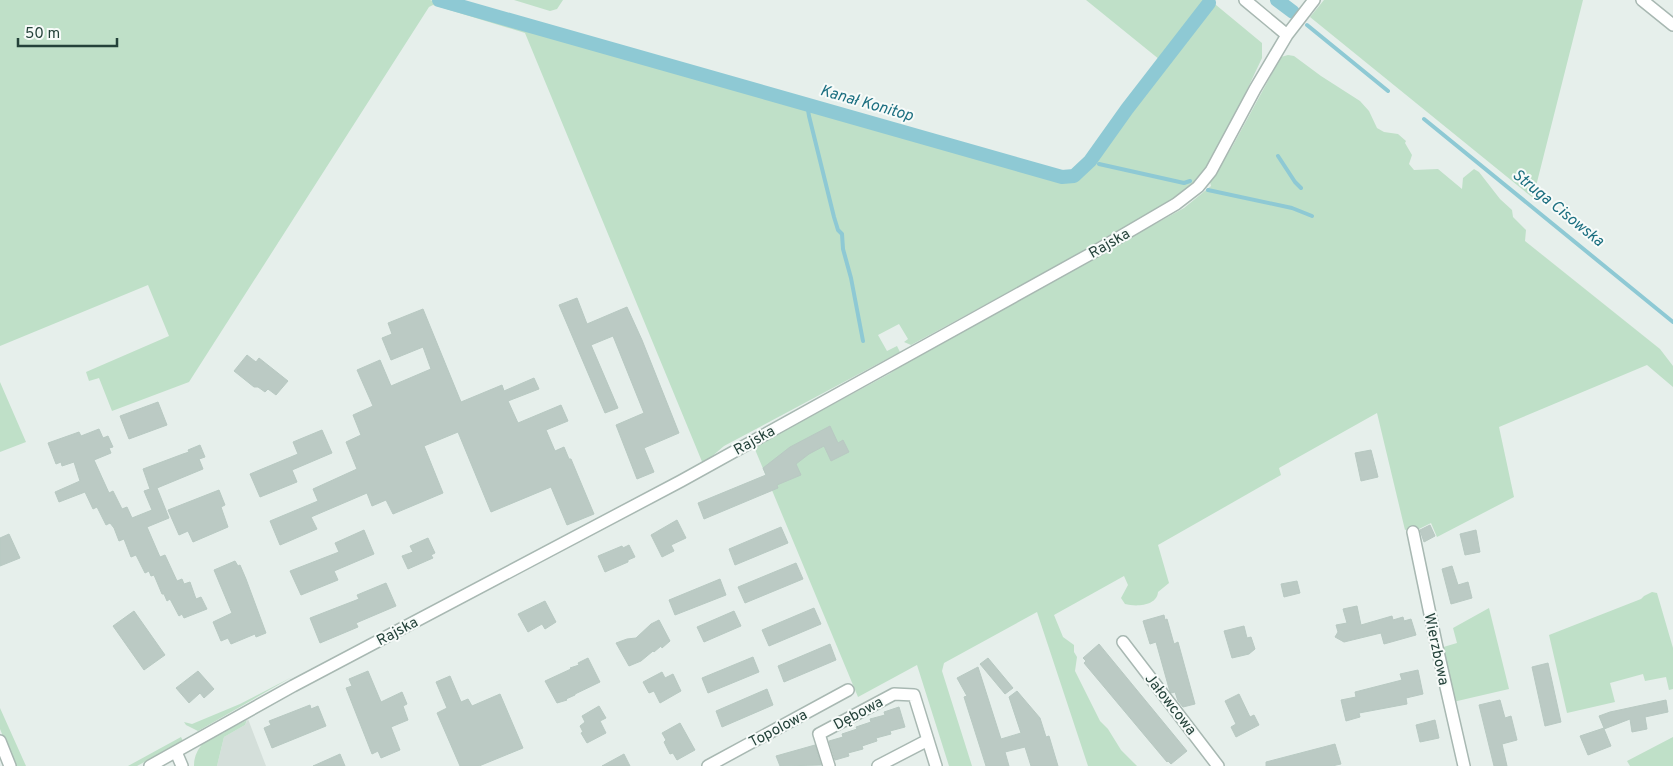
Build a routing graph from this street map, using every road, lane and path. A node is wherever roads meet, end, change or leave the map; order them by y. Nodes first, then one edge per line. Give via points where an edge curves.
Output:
1 (1245, 0) edge
2 (1314, 0) edge
3 (1642, 0) edge
4 (1673, 25) edge
5 (1287, 35) junction
6 (1413, 532) dead end
7 (1123, 642) dead end
8 (848, 690) dead end
9 (928, 740) junction
10 (0, 741) edge
11 (176, 752) junction
12 (10, 766) edge
13 (150, 766) edge
14 (182, 766) edge
15 (708, 766) edge
16 (829, 766) edge
17 (878, 766) edge
18 (936, 766) edge
19 (1218, 766) edge
20 (1464, 766) edge

1 - 5 street
2 - 5 street, Rajska
3 - 4 street
5 - 11 street, Rajska via 1211,171 1198,187 1176,204 681,481 293,686
6 - 20 street, Wierzbowa
7 - 19 street, Jałowcowa
8 - 15 street, Topolowa
9 - 16 street, Dębowa via 914,696 894,694 819,734
9 - 17 street
9 - 18 street, Dębowa
10 - 12 street
11 - 13 street, Rajska
11 - 14 street

